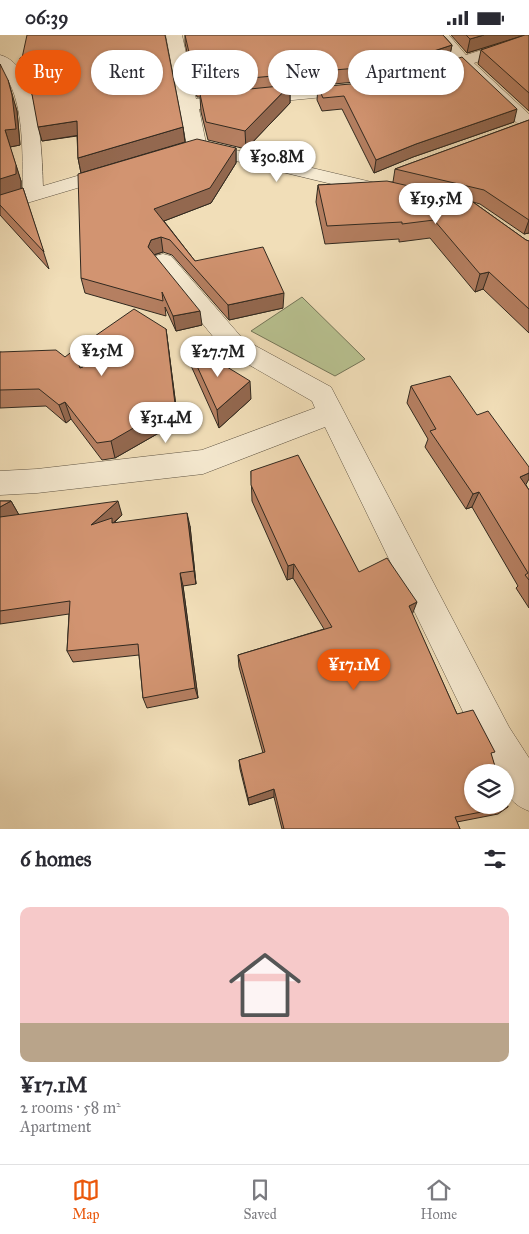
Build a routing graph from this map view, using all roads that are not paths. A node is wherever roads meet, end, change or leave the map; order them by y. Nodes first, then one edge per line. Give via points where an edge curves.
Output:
1 (440, 35) edge
2 (180, 36) edge
3 (529, 39) edge
4 (454, 50) edge
5 (0, 59) edge
6 (464, 61) joint
7 (348, 90) edge
8 (189, 105) junction
9 (523, 127) edge
10 (133, 166) edge
11 (397, 173) edge
12 (366, 186) junction
13 (405, 195) edge
14 (33, 196) junction
15 (0, 205) edge
16 (163, 261) dead end
17 (332, 413) junction
18 (0, 483) edge
19 (529, 792) edge

1 - 4 street
2 - 8 street
3 - 6 street
5 - 14 street via 15,77 25,105 32,137
6 - 9 street
7 - 8 street
8 - 12 street via 187,149
10 - 14 street
11 - 12 street
12 - 13 street
14 - 15 street
16 - 17 street via 234,345 322,394
17 - 18 street via 203,461
17 - 19 street via 496,740

